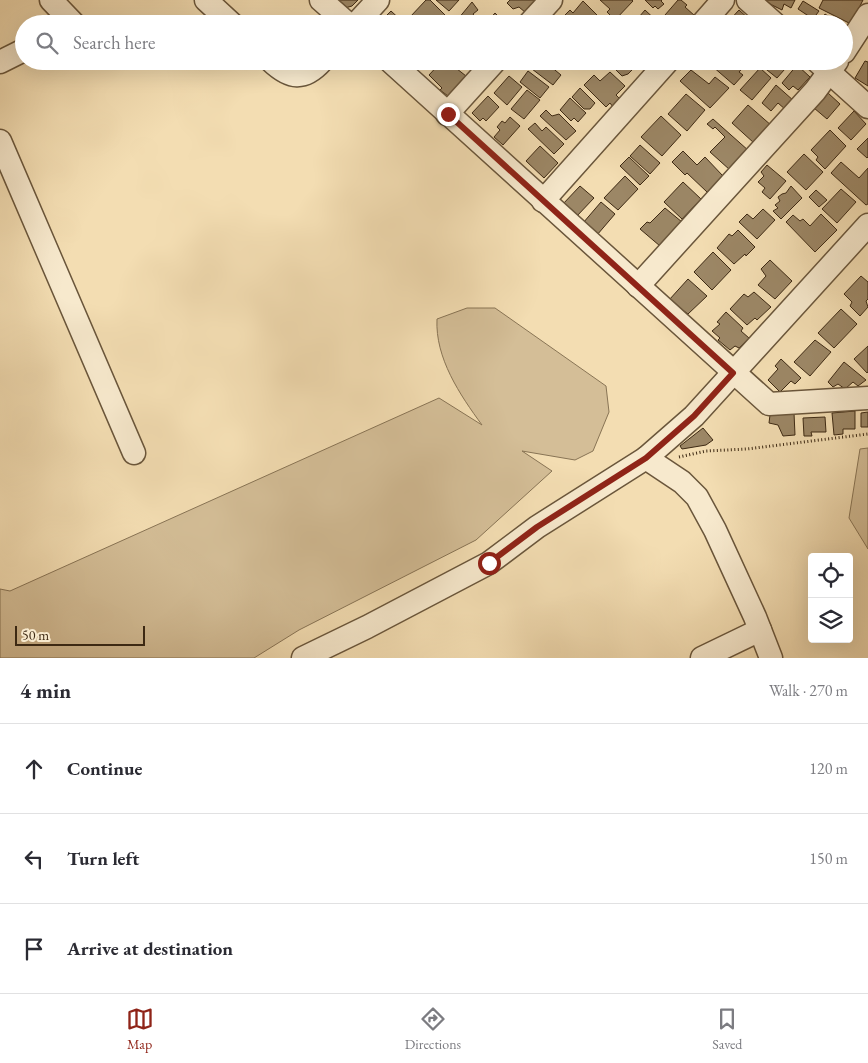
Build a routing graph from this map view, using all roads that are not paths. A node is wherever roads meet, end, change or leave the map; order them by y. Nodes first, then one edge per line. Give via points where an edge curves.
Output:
1 (51, 0) edge
2 (206, 0) edge
3 (321, 0) edge
4 (378, 0) edge
5 (551, 0) edge
6 (723, 0) edge
7 (748, 0) edge
8 (65, 15) edge
9 (222, 15) edge
10 (338, 15) edge
11 (364, 15) edge
12 (537, 15) edge
13 (710, 15) edge
14 (765, 15) edge
15 (868, 15) edge
16 (853, 38) edge
17 (15, 54) edge
18 (0, 62) edge
19 (281, 70) edge
20 (312, 70) edge
21 (400, 70) edge
22 (487, 70) edge
23 (660, 70) edge
24 (825, 70) edge
25 (833, 70) edge
26 (868, 107) edge
27 (448, 114) junction
28 (0, 141) edge
29 (543, 201) junction
30 (868, 225) edge
31 (638, 286) junction
32 (733, 373) junction
33 (868, 398) edge
34 (134, 453) dead end
35 (646, 458) junction
36 (760, 630) junction
37 (303, 658) edge
38 (702, 658) edge
39 (771, 658) edge

1 - 8 street
2 - 9 street
3 - 10 street
4 - 11 street
5 - 12 street
6 - 13 street
7 - 14 street
15 - 16 street
17 - 18 street
19 - 20 street via 299,76
21 - 27 street
22 - 27 street
23 - 29 street
24 - 31 street via 814,91
25 - 26 street
27 - 29 street
28 - 34 street
29 - 31 street
30 - 32 street
31 - 32 street
32 - 33 street via 769,404
32 - 35 street via 694,416
35 - 36 street via 682,482 697,497
35 - 37 street via 537,527 489,563
36 - 38 street
36 - 39 street

